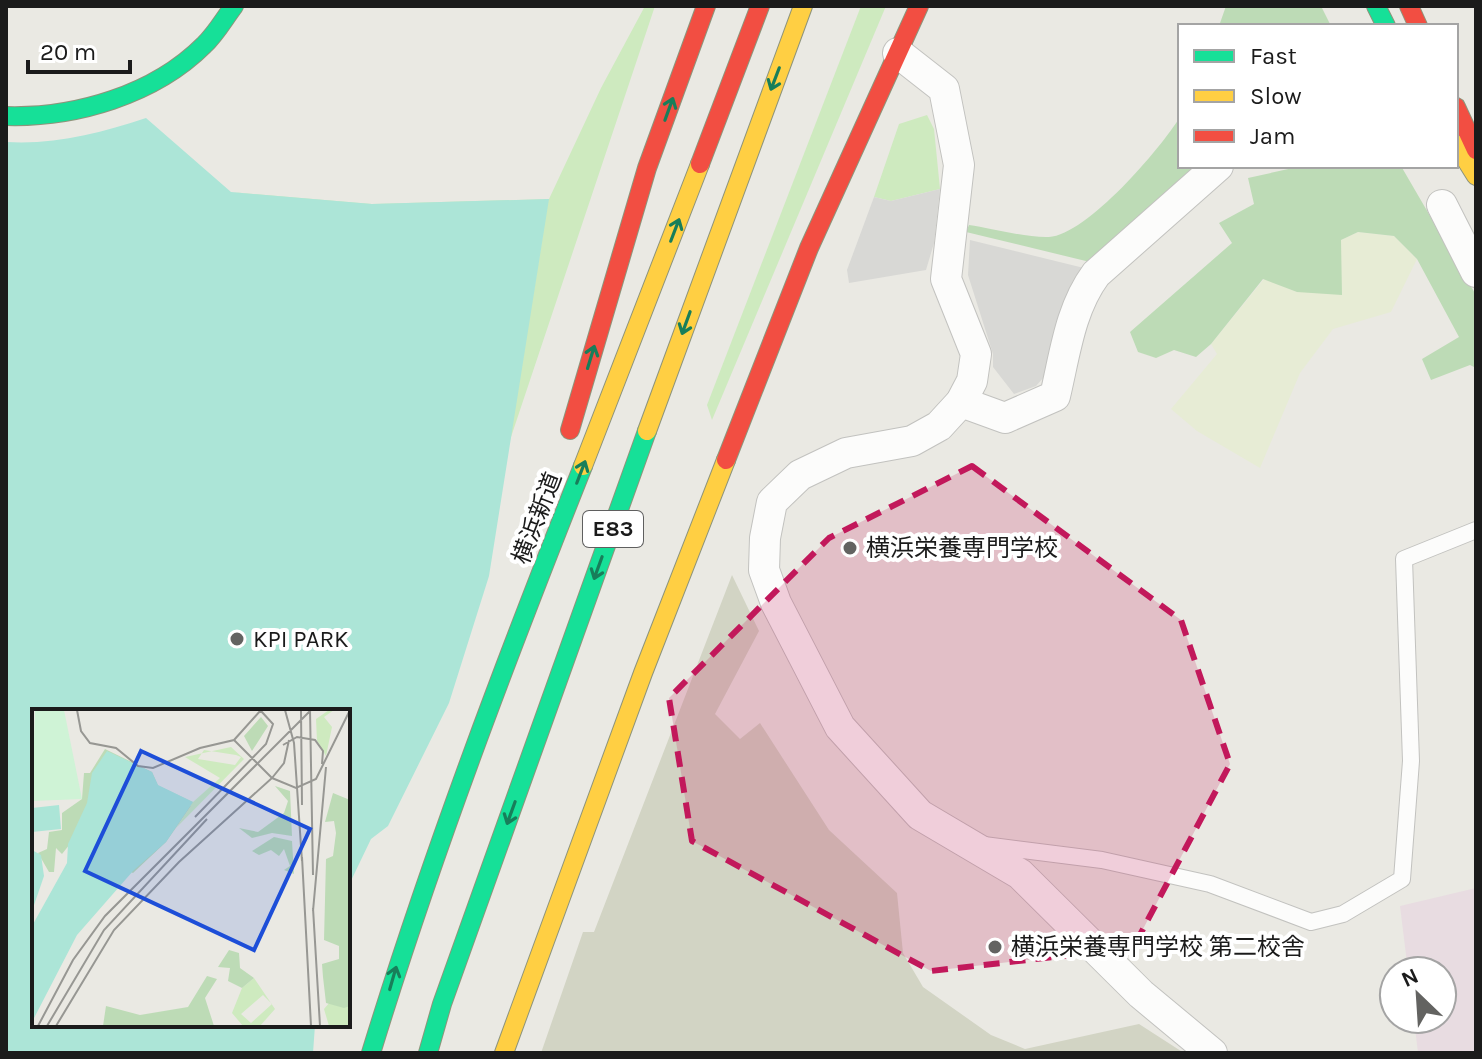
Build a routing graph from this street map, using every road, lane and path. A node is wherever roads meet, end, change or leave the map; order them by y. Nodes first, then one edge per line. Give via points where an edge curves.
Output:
1 (234, 6) edge
2 (706, 6) edge
3 (760, 6) edge
4 (803, 6) edge
5 (919, 6) edge
6 (1376, 6) edge
7 (1385, 24) edge
8 (898, 53) junction
9 (1458, 111) edge
10 (6, 116) edge
11 (1458, 147) edge
12 (1476, 150) edge
13 (1216, 168) edge
14 (1476, 176) edge
15 (1442, 205) dead end
16 (1476, 272) edge
17 (961, 402) junction
18 (566, 440) dead end
19 (544, 516) dead end
20 (1476, 530) edge
21 (481, 727) junction
22 (964, 842) junction
23 (371, 1053) edge
24 (428, 1053) edge
25 (504, 1053) edge
26 (1212, 1053) edge

1 - 10 main road via 205,45 145,84 68,112
18 -> 2 main road via 647,168
21 -> 3 main road, 横浜新道 / E83
4 -> 24 main road, E83
5 - 8 main road
6 - 7 main road
8 - 17 street via 944,89 959,165 946,279 976,354 972,381
8 - 25 main road via 809,248 643,673
9 - 12 main road
11 - 14 main road
13 - 17 street via 1084,290 1055,396 1005,418
15 - 16 street
17 - 22 street via 939,426 912,441 846,453 800,475 772,502 764,570 840,727 920,815
19 - 21 main road
20 - 22 lane via 1404,559 1411,761 1402,879 1343,914 1311,922 1210,884 1102,860
23 -> 21 main road, 横浜新道 / E83
22 - 26 street via 1020,874 1141,994

